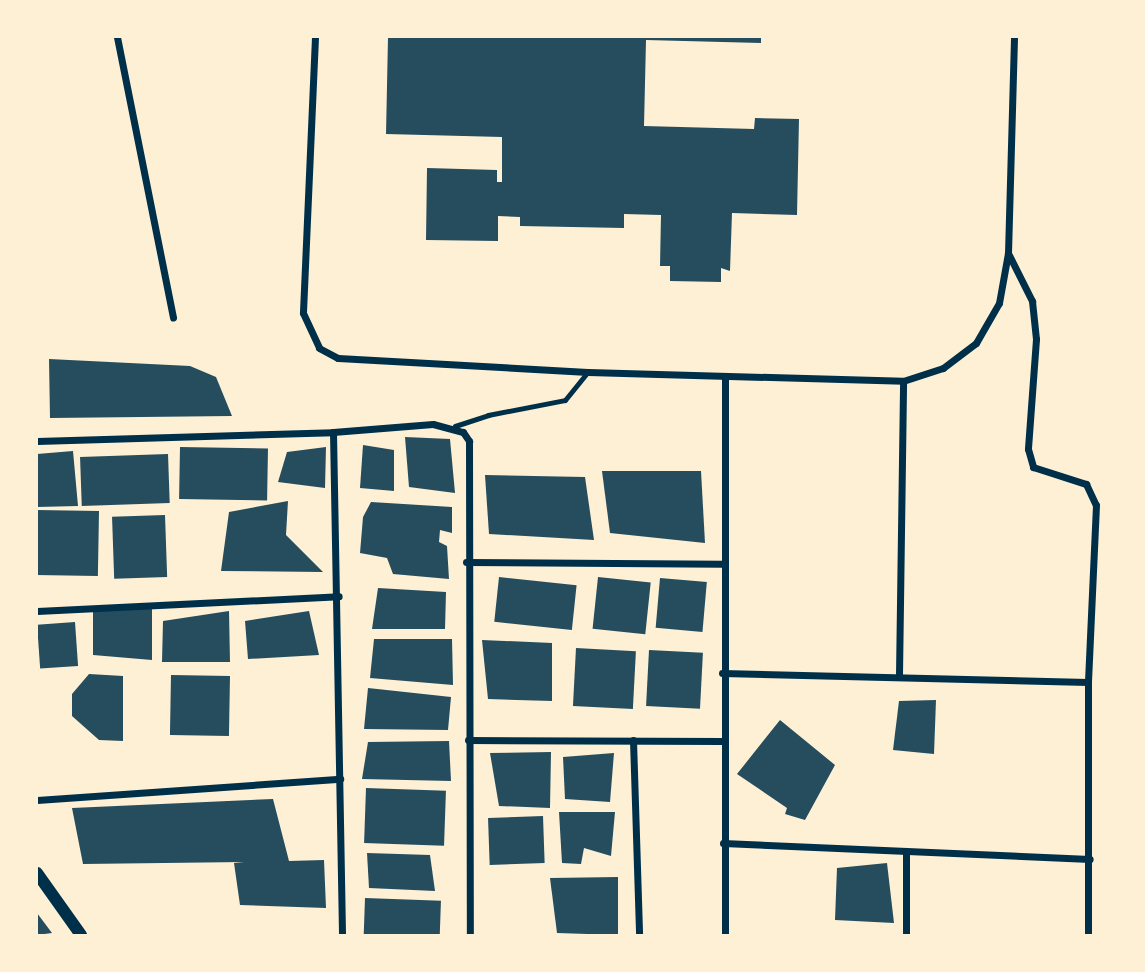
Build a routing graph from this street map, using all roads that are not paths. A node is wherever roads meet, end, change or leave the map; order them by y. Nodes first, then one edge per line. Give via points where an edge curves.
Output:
1 (117, 37) edge
2 (315, 37) edge
3 (1014, 37) edge
4 (1008, 253) junction
5 (173, 317) dead end
6 (588, 372) junction
7 (725, 376) junction
8 (903, 382) junction
9 (455, 426) junction
10 (333, 432) junction
11 (37, 441) edge
12 (466, 562) junction
13 (722, 564) junction
14 (339, 596) junction
15 (37, 611) edge
16 (722, 673) junction
17 (899, 675) junction
18 (1088, 682) junction
19 (468, 740) junction
20 (633, 740) junction
21 (722, 741) junction
22 (340, 779) junction
23 (37, 800) edge
24 (723, 843) junction
25 (906, 852) junction
26 (1090, 859) junction
27 (37, 873) edge
28 (81, 935) edge
29 (342, 935) edge
30 (470, 935) edge
31 (639, 935) edge
32 (725, 935) edge
33 (906, 935) edge
34 (1088, 935) edge

1 - 5 street
2 - 6 street via 303,313 319,348 338,358
3 - 4 street
4 - 8 street via 999,303 976,343 943,368
4 - 18 street via 1032,301 1036,339 1028,450 1033,467 1086,484 1096,505
6 - 7 street
6 - 9 lane via 565,400
7 - 8 street
7 - 13 street
8 - 17 street
9 - 10 street
9 - 12 street via 469,441
10 - 11 street
10 - 14 street
12 - 13 street
12 - 19 street
13 - 16 street
14 - 15 street
14 - 22 street
16 - 17 street
16 - 21 street
17 - 18 street
18 - 26 street
19 - 20 street
19 - 30 street
20 - 21 street
20 - 31 street
21 - 24 street
22 - 23 street
22 - 29 street
24 - 25 street
24 - 32 street
25 - 26 street
25 - 33 street
26 - 34 street
27 - 28 street

